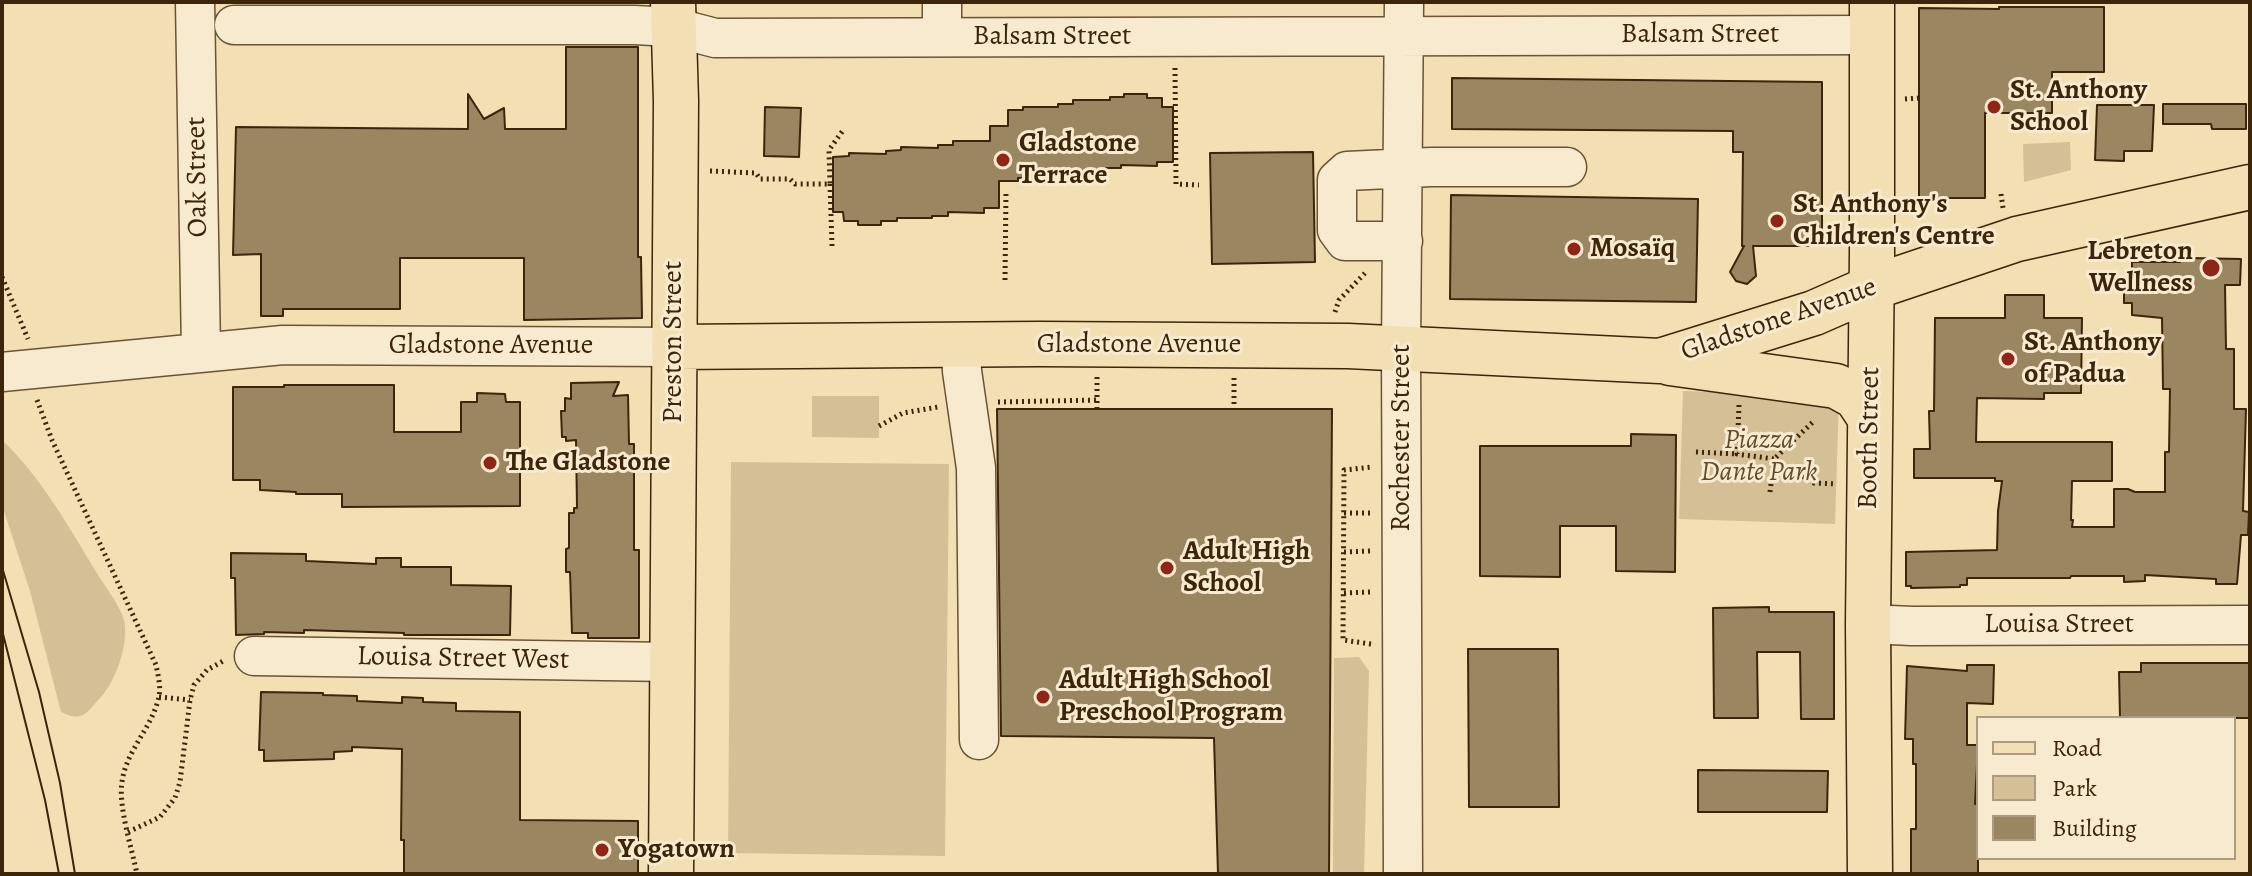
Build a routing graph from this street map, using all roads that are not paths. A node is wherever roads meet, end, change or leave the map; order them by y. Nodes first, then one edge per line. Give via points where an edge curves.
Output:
1 (195, 2) edge
2 (275, 13) edge
3 (673, 14) edge
4 (1872, 18) edge
5 (1404, 19) edge
6 (942, 20) edge
7 (234, 25) dead end
8 (1567, 167) dead end
9 (1403, 169) junction
10 (2250, 187) edge
11 (1388, 253) junction
12 (1871, 288) junction
13 (961, 346) junction
14 (674, 347) junction
15 (1401, 349) junction
16 (201, 352) junction
17 (1660, 361) junction
18 (17, 371) edge
19 (1870, 418) junction
20 (1868, 624) junction
21 (2250, 625) edge
22 (254, 656) road end
23 (673, 662) junction
24 (979, 740) dead end
25 (671, 874) edge
26 (1403, 874) edge
27 (1870, 874) edge

1 - 16 street, Oak Street
2 - 3 street, Balsam Street via 522,23
2 - 7 street, Balsam Street
3 - 6 street, Balsam Street via 715,38
3 - 14 main road, Preston Street
4 - 5 street, Balsam Street
4 - 12 main road, Booth Street
5 - 6 street, Balsam Street
5 - 9 street, Rochester Street
8 - 9 street
9 - 11 street, Rochester Street
9 - 11 street via 1347,171 1337,180 1337,230 1345,241
10 - 12 main road, Gladstone Avenue via 2017,239
11 - 15 street, Rochester Street
12 - 17 main road, Gladstone Avenue via 1814,313
12 - 19 main road, Booth Street
13 - 14 main road, Gladstone Avenue
13 - 15 main road, Gladstone Avenue
13 - 24 street via 976,468
14 - 16 street, Gladstone Avenue via 283,345
14 - 23 main road, Preston Street
15 - 17 main road, Gladstone Avenue
15 - 26 street, Rochester Street
16 - 18 street, Gladstone Avenue
17 - 19 main road via 1836,386 1856,397
19 - 20 main road, Booth Street
20 - 21 street, Louisa Street
20 - 27 main road, Booth Street
22 - 23 street, Louisa Street West
23 - 25 main road, Preston Street

